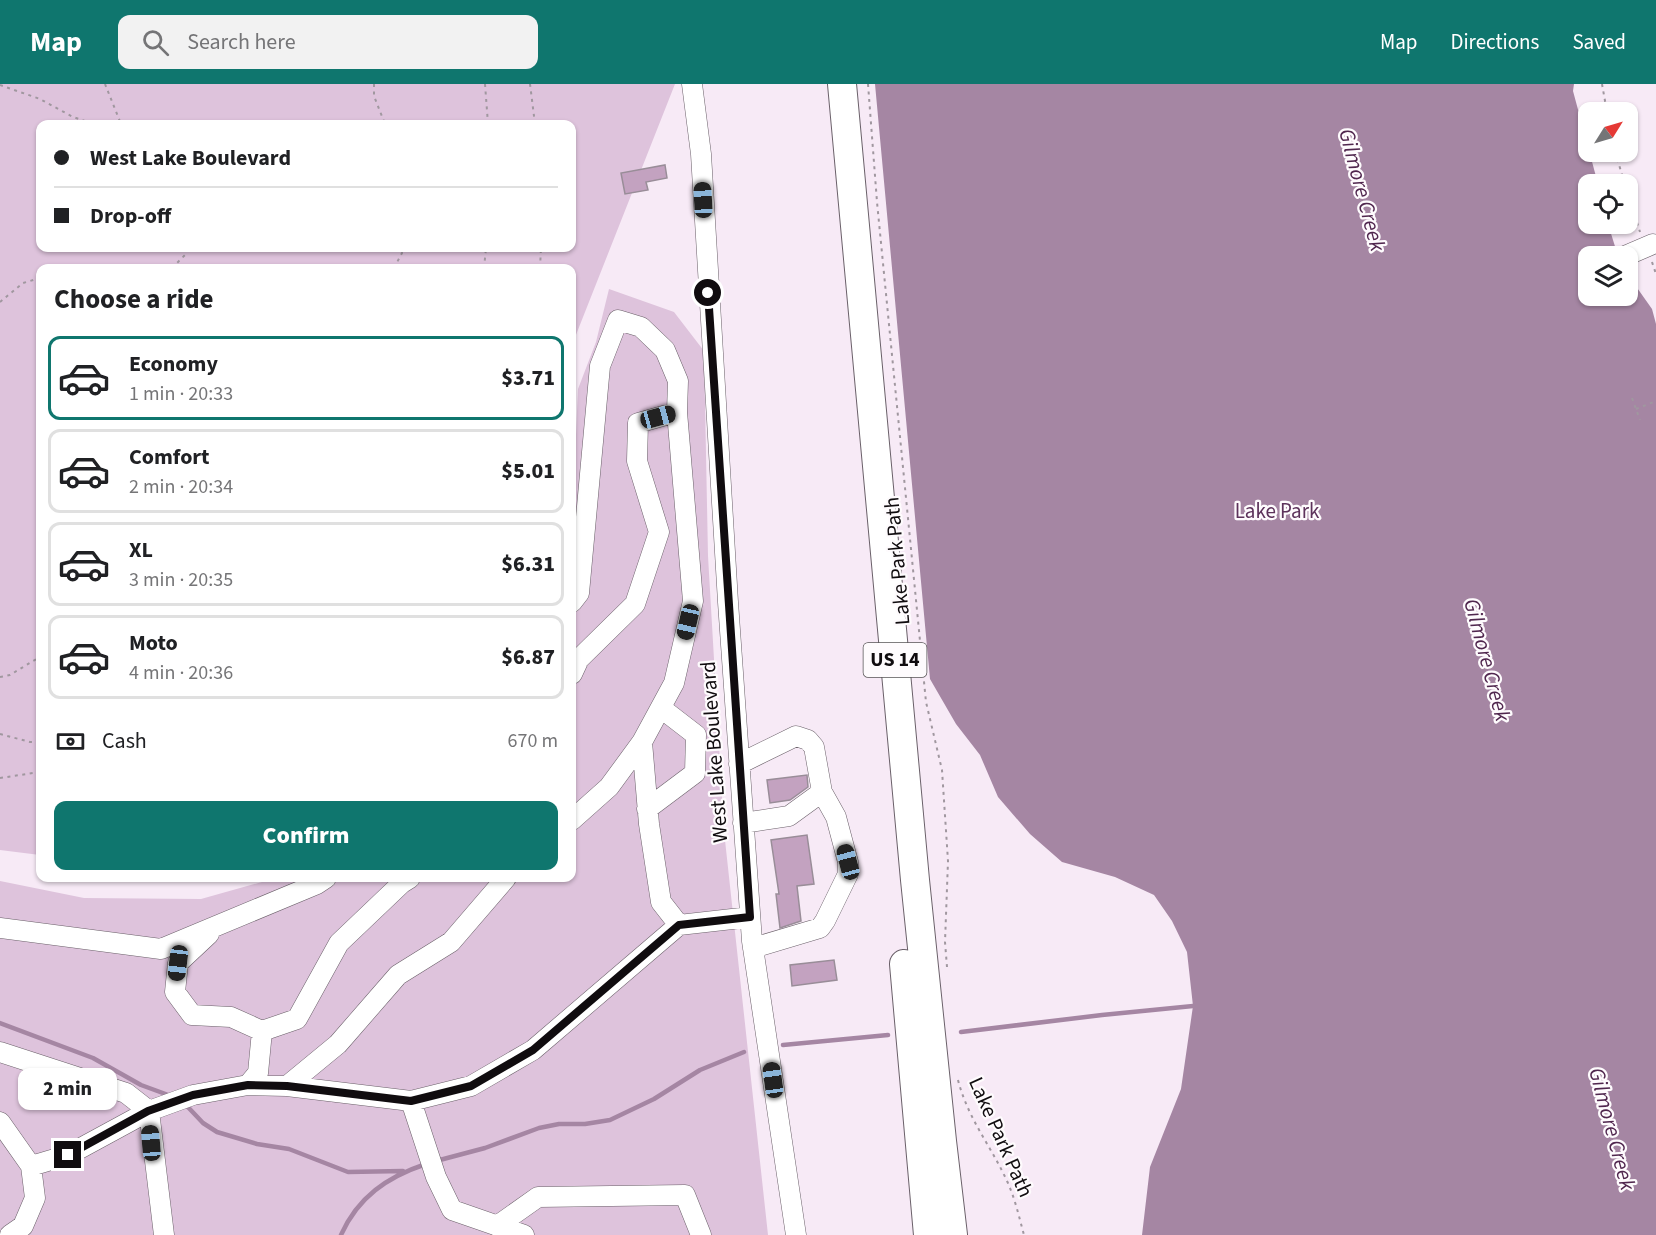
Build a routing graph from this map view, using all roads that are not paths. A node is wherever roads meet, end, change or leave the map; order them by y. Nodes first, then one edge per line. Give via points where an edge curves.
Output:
1 (692, 84) edge
2 (823, 84) edge
3 (842, 84) edge
4 (1653, 244) dead end
5 (1638, 250) edge
6 (677, 412) junction
7 (576, 597) edge
8 (576, 665) edge
9 (661, 708) junction
10 (642, 742) junction
11 (739, 764) junction
12 (822, 792) junction
13 (647, 809) junction
14 (576, 816) edge
15 (743, 823) junction
16 (320, 882) edge
17 (404, 882) edge
18 (503, 882) edge
19 (750, 917) junction
20 (219, 925) junction
21 (679, 925) junction
22 (0, 928) edge
23 (753, 948) junction
24 (262, 1031) junction
25 (0, 1052) edge
26 (248, 1085) junction
27 (287, 1086) junction
28 (411, 1101) junction
29 (153, 1109) junction
30 (0, 1122) edge
31 (31, 1166) junction
32 (497, 1226) junction
33 (10, 1235) edge
34 (164, 1235) edge
35 (523, 1235) edge
36 (701, 1235) edge
37 (796, 1235) edge
38 (928, 1235) edge
39 (953, 1235) edge

1 - 11 street, West Lake Boulevard via 701,154
2 - 38 highway, US 14
3 - 39 highway, US 14 via 915,880
4 - 5 street
6 - 7 street via 678,381 665,350 641,327 618,320 600,366
6 - 8 street via 638,423 638,461 659,532 634,604
6 - 9 street via 693,601 674,683
9 - 10 street
9 - 13 street via 696,735 695,773
10 - 13 street
10 - 14 street via 609,787
11 - 12 street via 796,736 808,740 814,747
11 - 15 street, West Lake Boulevard
12 - 15 street via 789,816
12 - 23 street via 836,816 848,873 820,928
13 - 21 street via 661,902
15 - 19 street, West Lake Boulevard
16 - 20 street
17 - 24 street via 339,943 297,1019
18 - 27 street via 451,942 398,975 338,1044
19 - 21 street
19 - 23 street, West Lake Boulevard
20 - 22 street via 161,949
20 - 24 street via 178,963 174,992 192,1015 231,1017
21 - 28 street via 533,1050 471,1086
23 - 37 street, West Lake Boulevard
24 - 26 street via 258,1073
25 - 29 street via 126,1093
26 - 27 street
26 - 29 street via 193,1095
27 - 28 street
28 - 32 street via 436,1177 453,1210
29 - 31 street via 68,1155
29 - 34 street
30 - 31 street
31 - 33 street via 35,1198 22,1226
32 - 35 street
32 - 36 street via 538,1197 685,1195

